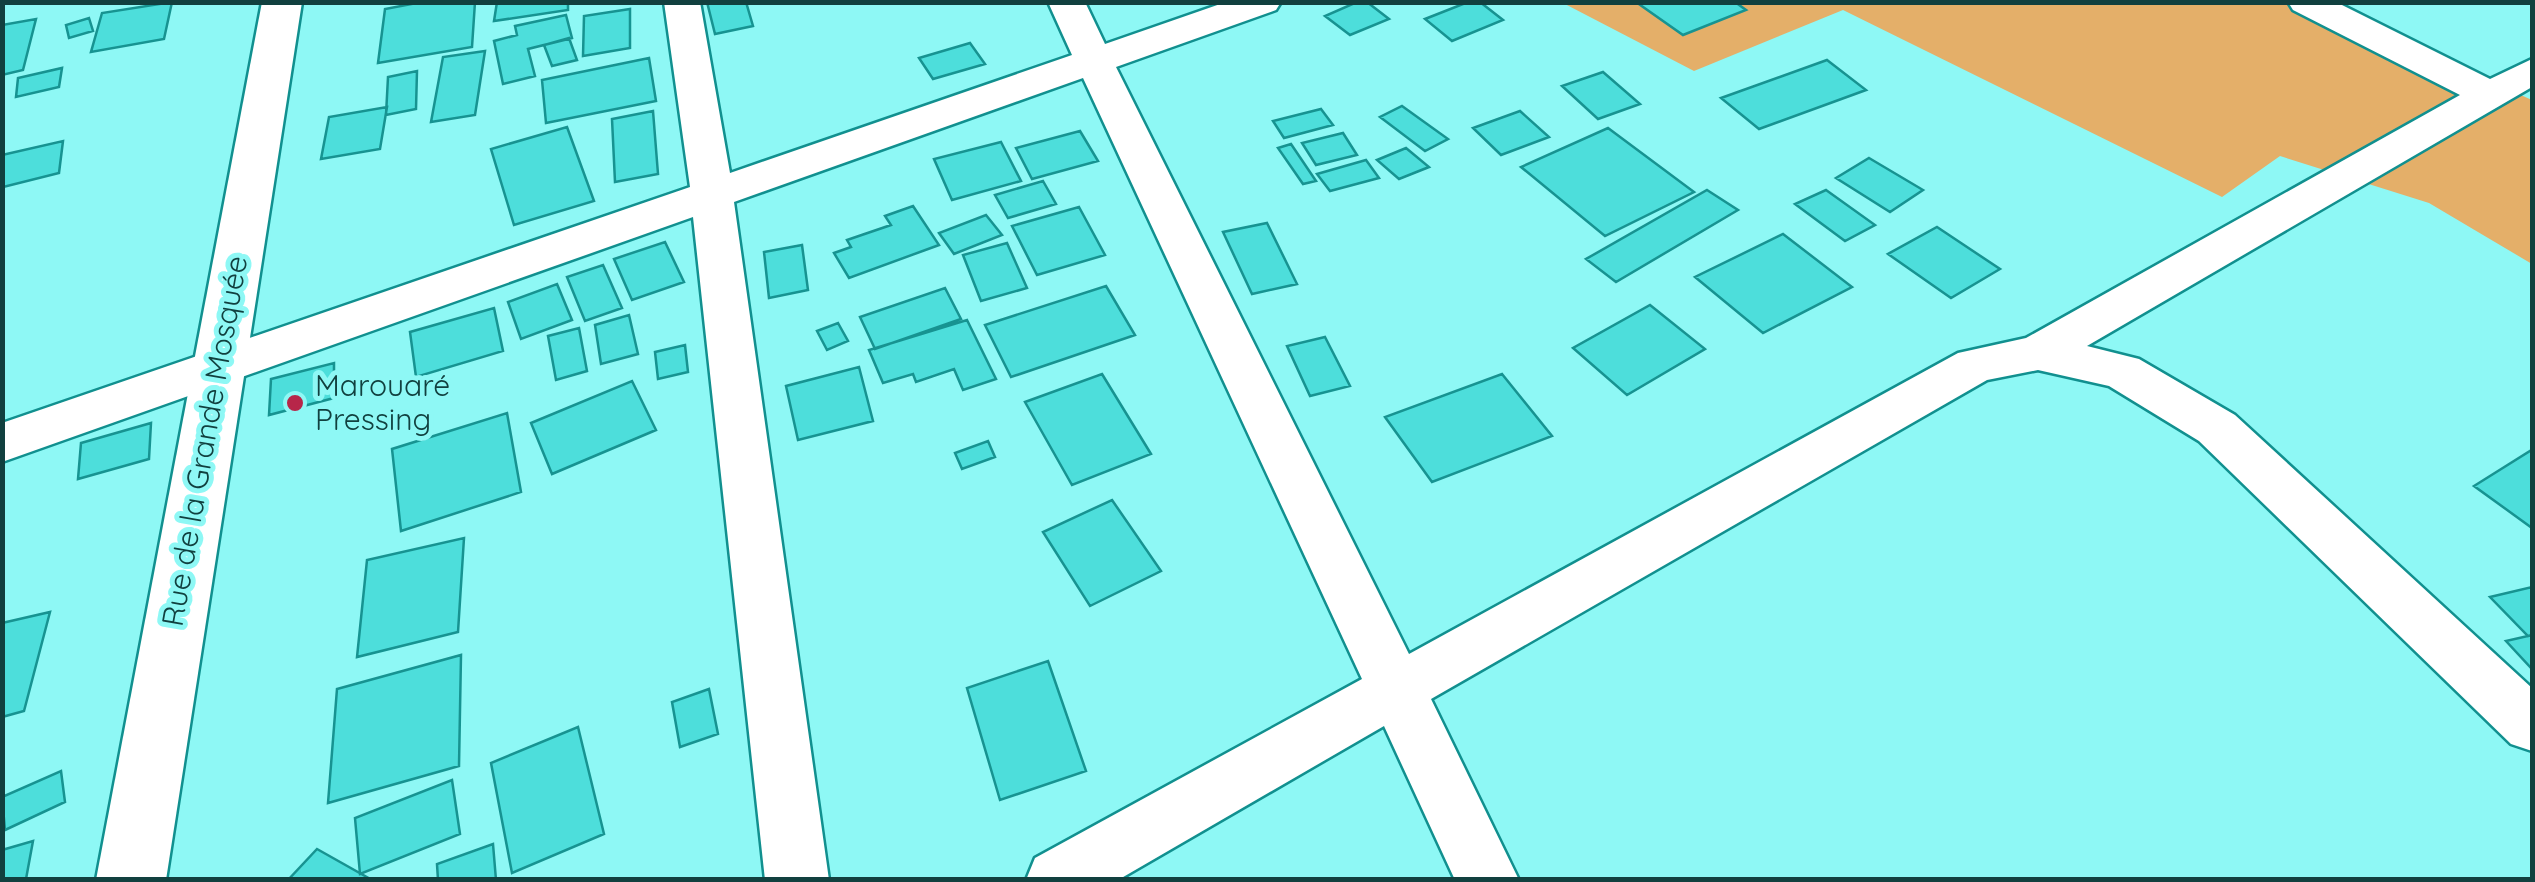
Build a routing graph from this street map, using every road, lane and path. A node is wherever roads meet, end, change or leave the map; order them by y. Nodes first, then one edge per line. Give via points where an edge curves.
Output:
1 (282, 2) edge
2 (682, 2) edge
3 (1066, 2) edge
4 (1263, 2) edge
5 (2306, 2) edge
6 (1092, 62) junction
7 (2532, 71) edge
8 (2489, 94) junction
9 (712, 195) junction
10 (2038, 353) junction
11 (216, 369) junction
12 (2, 443) edge
13 (1395, 690) junction
14 (2532, 726) edge
15 (132, 880) edge
16 (798, 880) edge
17 (1057, 880) edge
18 (1488, 880) edge

1 - 11 street, Rue de la Grande Mosquée
2 - 9 street
3 - 6 street
4 - 6 street
5 - 8 street
6 - 9 street
6 - 13 street
7 - 8 street
8 - 10 street
9 - 11 street
9 - 16 street
10 - 13 street via 1975,366
10 - 14 street via 2122,372 2217,428
11 - 12 street
11 - 15 street, Rue de la Grande Mosquée
13 - 17 street
13 - 18 street

